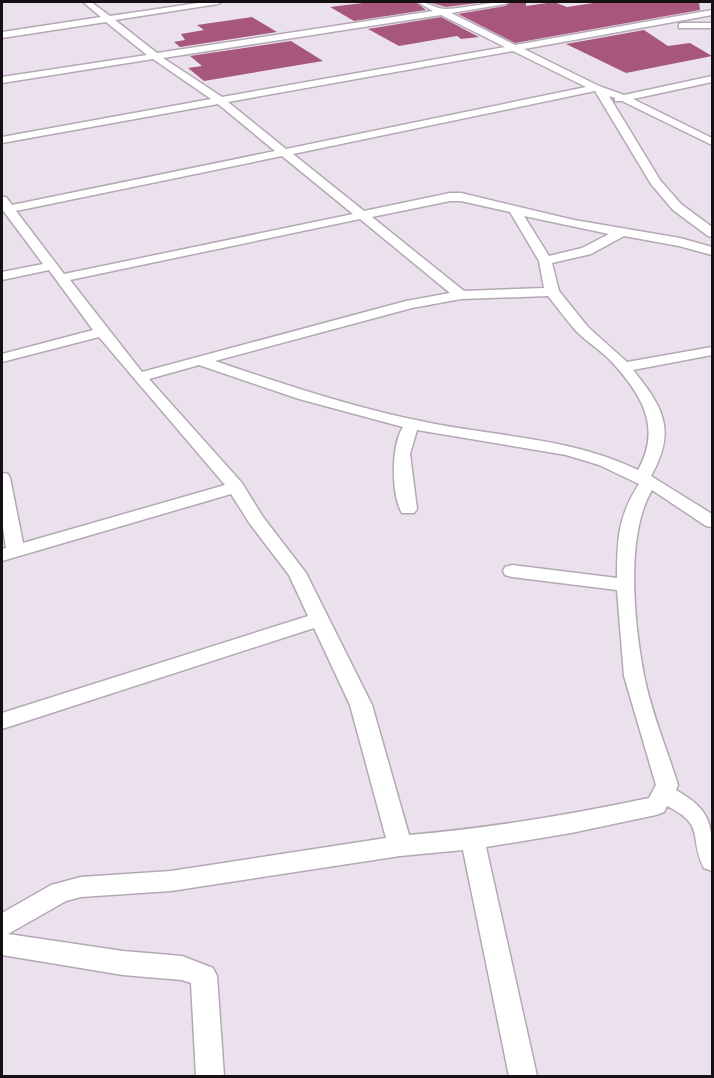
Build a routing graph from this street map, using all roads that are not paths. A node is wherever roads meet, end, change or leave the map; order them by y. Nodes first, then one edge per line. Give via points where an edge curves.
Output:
1 (87, 2) edge
2 (218, 2) edge
3 (422, 2) edge
4 (505, 2) edge
5 (443, 12) junction
6 (712, 12) edge
7 (109, 18) junction
8 (641, 25) junction
9 (712, 26) edge
10 (2, 35) edge
11 (515, 46) junction
12 (153, 55) junction
13 (712, 79) edge
14 (2, 80) edge
15 (598, 88) junction
16 (621, 97) junction
17 (219, 100) junction
18 (610, 106) junction
19 (2, 140) edge
20 (712, 142) edge
21 (284, 152) junction
22 (5, 205) edge
23 (514, 211) junction
24 (363, 216) junction
25 (622, 232) junction
26 (712, 233) edge
27 (712, 251) edge
28 (545, 261) junction
29 (57, 272) junction
30 (2, 276) edge
31 (552, 292) junction
32 (460, 295) junction
33 (103, 332) junction
34 (712, 351) edge
35 (2, 358) edge
36 (201, 361) junction
37 (624, 367) junction
38 (139, 377) junction
39 (412, 425) junction
40 (2, 478) edge
41 (645, 480) junction
42 (236, 488) junction
43 (408, 509) dead end
44 (712, 522) edge
45 (9, 553) edge
46 (512, 571) dead end
47 (625, 585) junction
48 (320, 619) junction
49 (2, 721) edge
50 (664, 794) junction
51 (473, 839) junction
52 (400, 846) junction
53 (712, 861) edge
54 (2, 925) edge
55 (2, 944) edge
56 (210, 1077) edge
57 (523, 1077) edge

1 - 7 street
2 - 7 street
3 - 5 street
4 - 5 street
5 - 11 street
5 - 12 street
6 - 8 street
7 - 10 street
7 - 12 street
8 - 9 street
8 - 11 street
11 - 15 street
11 - 17 street
12 - 14 street
12 - 17 street
13 - 16 street
15 - 16 street
15 - 18 street
15 - 21 street
16 - 18 street
16 - 20 street
17 - 19 street
17 - 21 street
18 - 26 street via 655,182 677,207
21 - 22 street
21 - 24 street
22 - 29 street
23 - 24 street via 450,197
23 - 25 street
23 - 28 street
24 - 29 street
24 - 32 street
25 - 27 street
25 - 28 street via 586,251
28 - 31 street
29 - 30 street
29 - 33 street
31 - 32 street
31 - 37 street via 583,330
32 - 36 street via 380,311
33 - 35 street
33 - 38 street
34 - 37 street
36 - 38 street
36 - 39 street
37 - 41 street via 646,396 657,419 657,444
38 - 42 street
39 - 41 street via 570,450
39 - 43 street via 401,445
40 - 45 street
41 - 44 street
41 - 47 street via 629,522
42 - 45 street
42 - 48 street via 297,573
46 - 47 street
47 - 50 street via 634,675 667,785
48 - 49 street
48 - 52 street via 361,705
50 - 51 street via 656,806 629,813
50 - 53 street via 696,809 702,817
51 - 52 street
51 - 57 street
52 - 54 street via 183,879 81,887 60,892
55 - 56 street via 182,968 204,976

